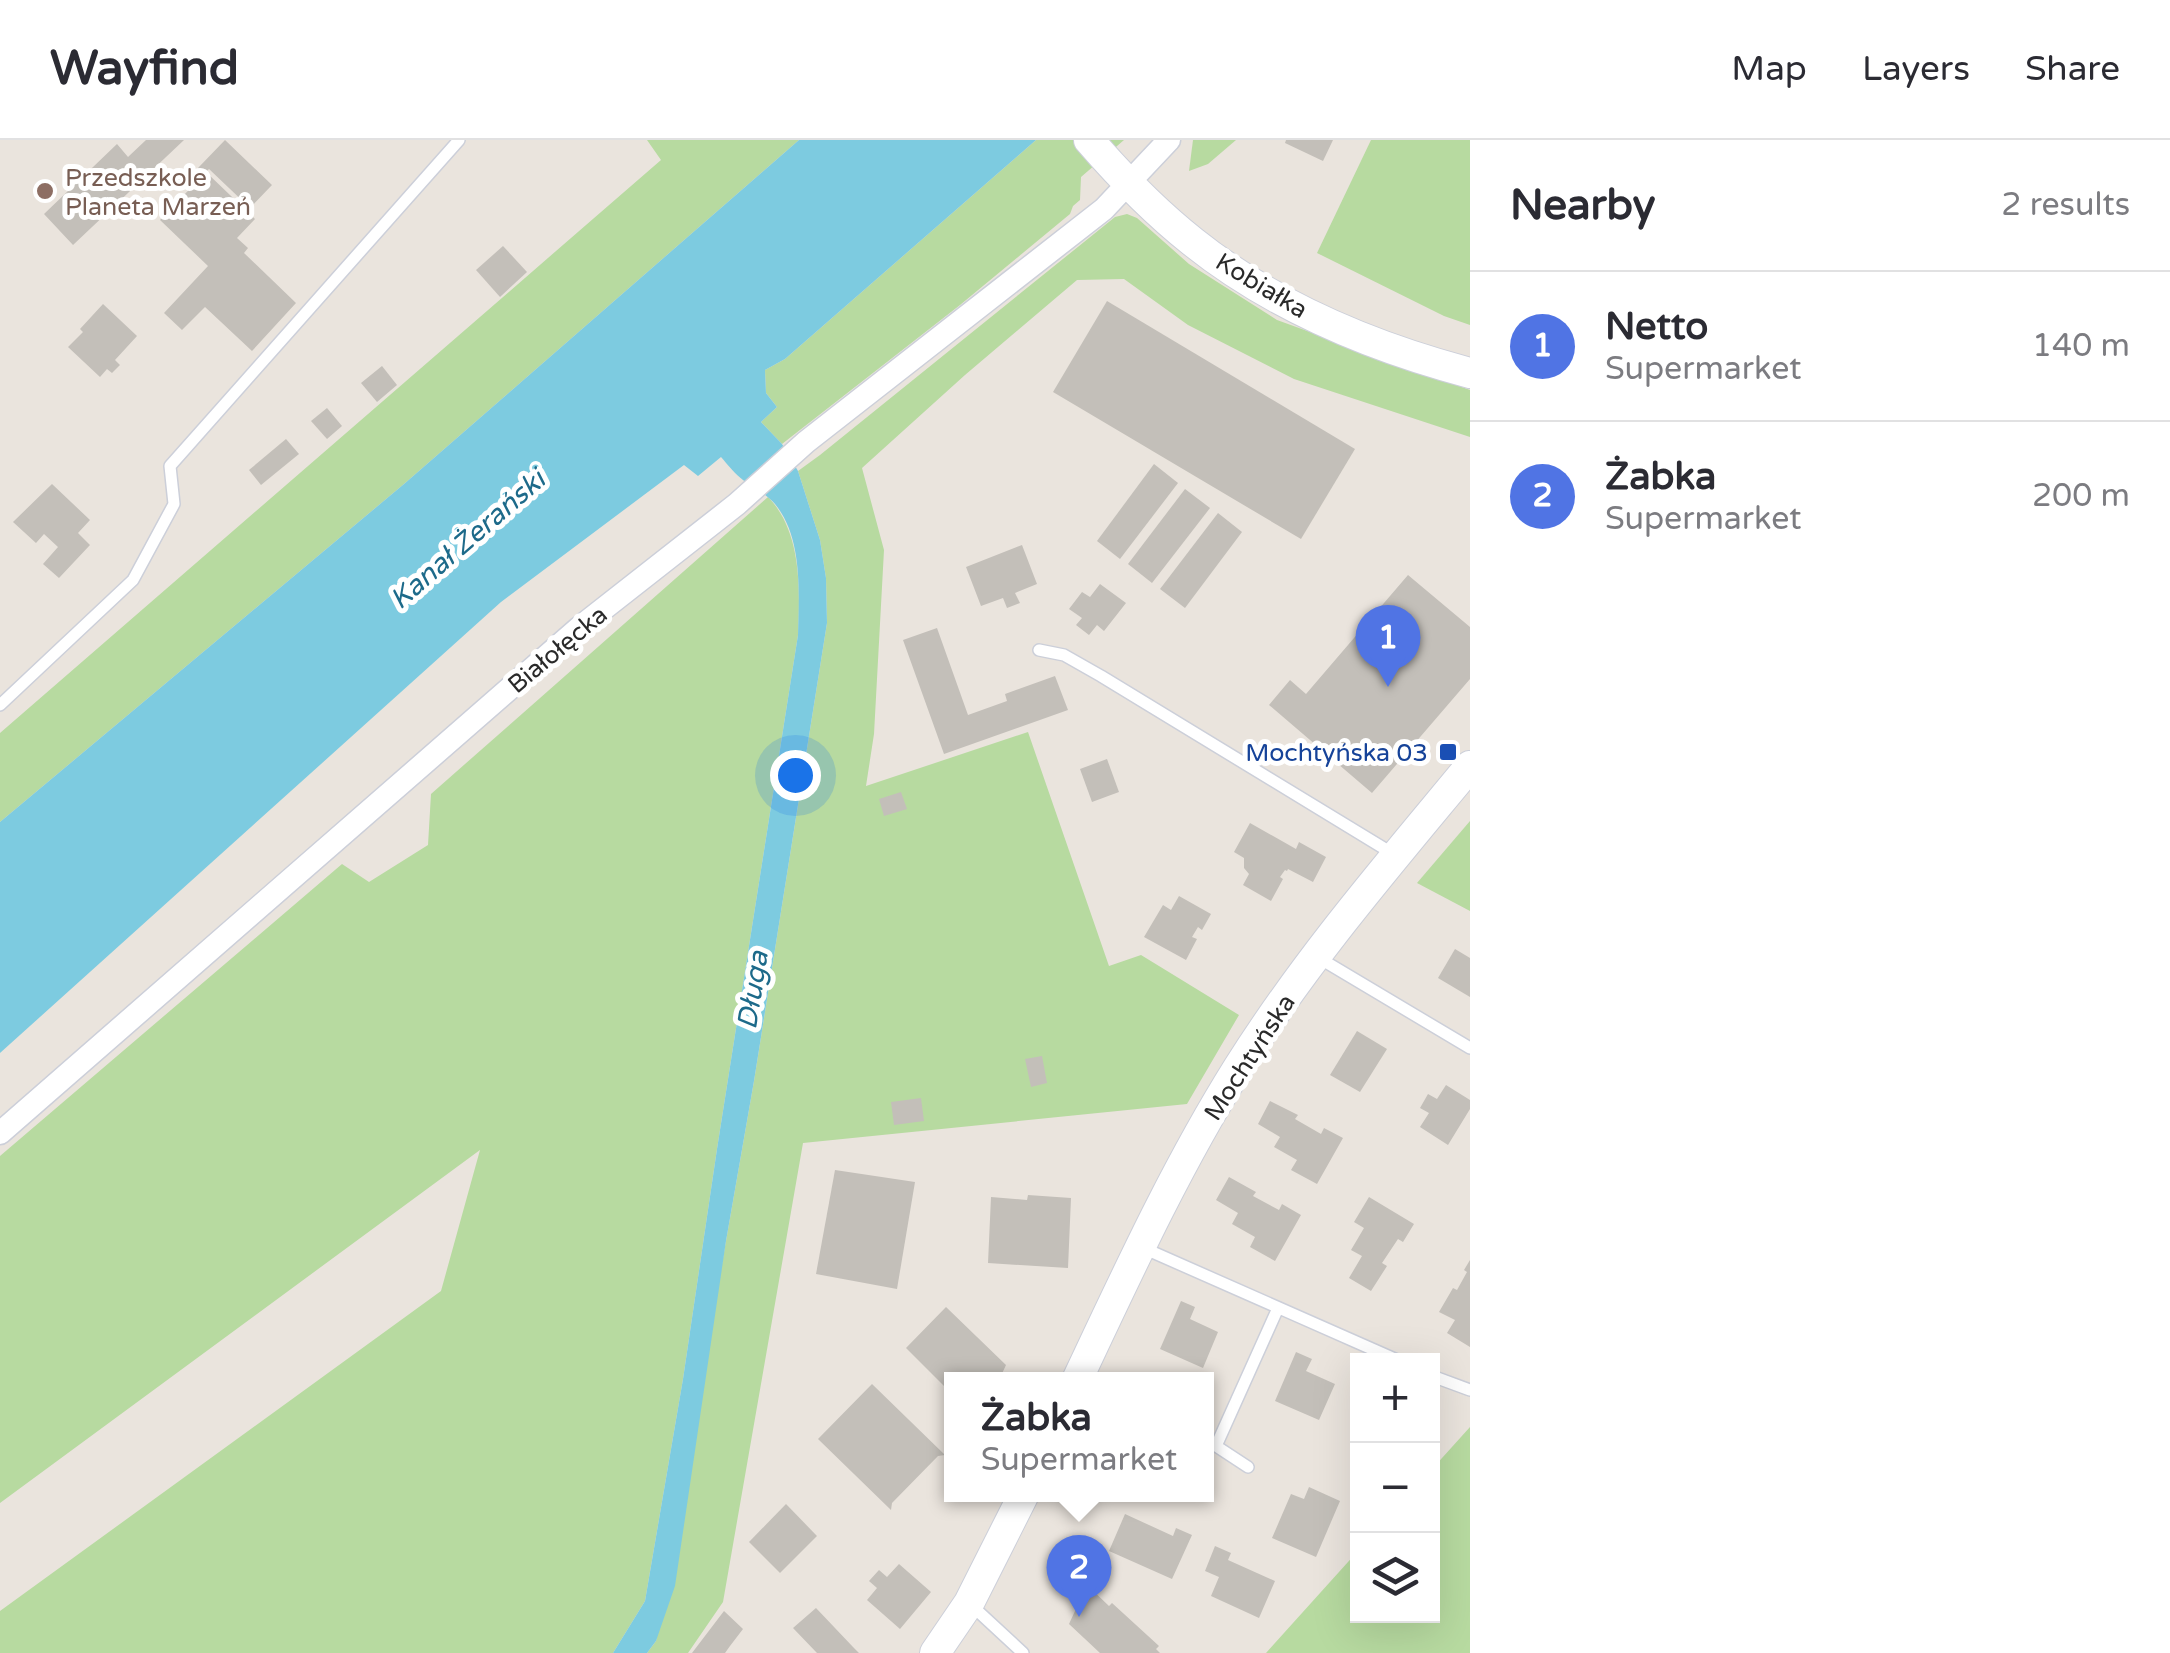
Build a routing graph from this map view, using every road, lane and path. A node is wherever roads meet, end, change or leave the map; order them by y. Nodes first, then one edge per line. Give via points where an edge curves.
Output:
1 (459, 140) edge
2 (1168, 140) edge
3 (1097, 148) edge
4 (1130, 184) junction
5 (1470, 372) edge
6 (1038, 650) dead end
7 (0, 705) edge
8 (1470, 766) edge
9 (1396, 855) junction
10 (1316, 956) junction
11 (1470, 1048) edge
12 (0, 1133) edge
13 (1141, 1247) junction
14 (1278, 1308) junction
15 (1380, 1353) edge
16 (1081, 1372) edge
17 (1440, 1380) edge
18 (1470, 1390) edge
19 (1248, 1467) dead end
20 (1020, 1502) edge
21 (969, 1603) junction
22 (935, 1653) edge
23 (1023, 1653) edge

1 - 7 lane via 170,466 174,504 133,580
2 - 4 street, Białołęcka
3 - 4 street, Kobiałka
4 - 5 street, Kobiałka via 1194,243 1277,297 1372,341
4 - 12 street, Białołęcka via 579,628
6 - 9 lane via 1088,669
8 - 9 street, Mochtyńska
9 - 10 street, Mochtyńska
10 - 11 lane
10 - 13 street, Mochtyńska via 1238,1068
13 - 14 lane
13 - 16 street, Mochtyńska
14 - 15 lane
14 - 19 lane via 1216,1446
17 - 18 lane
20 - 21 street
21 - 22 street
21 - 23 lane

